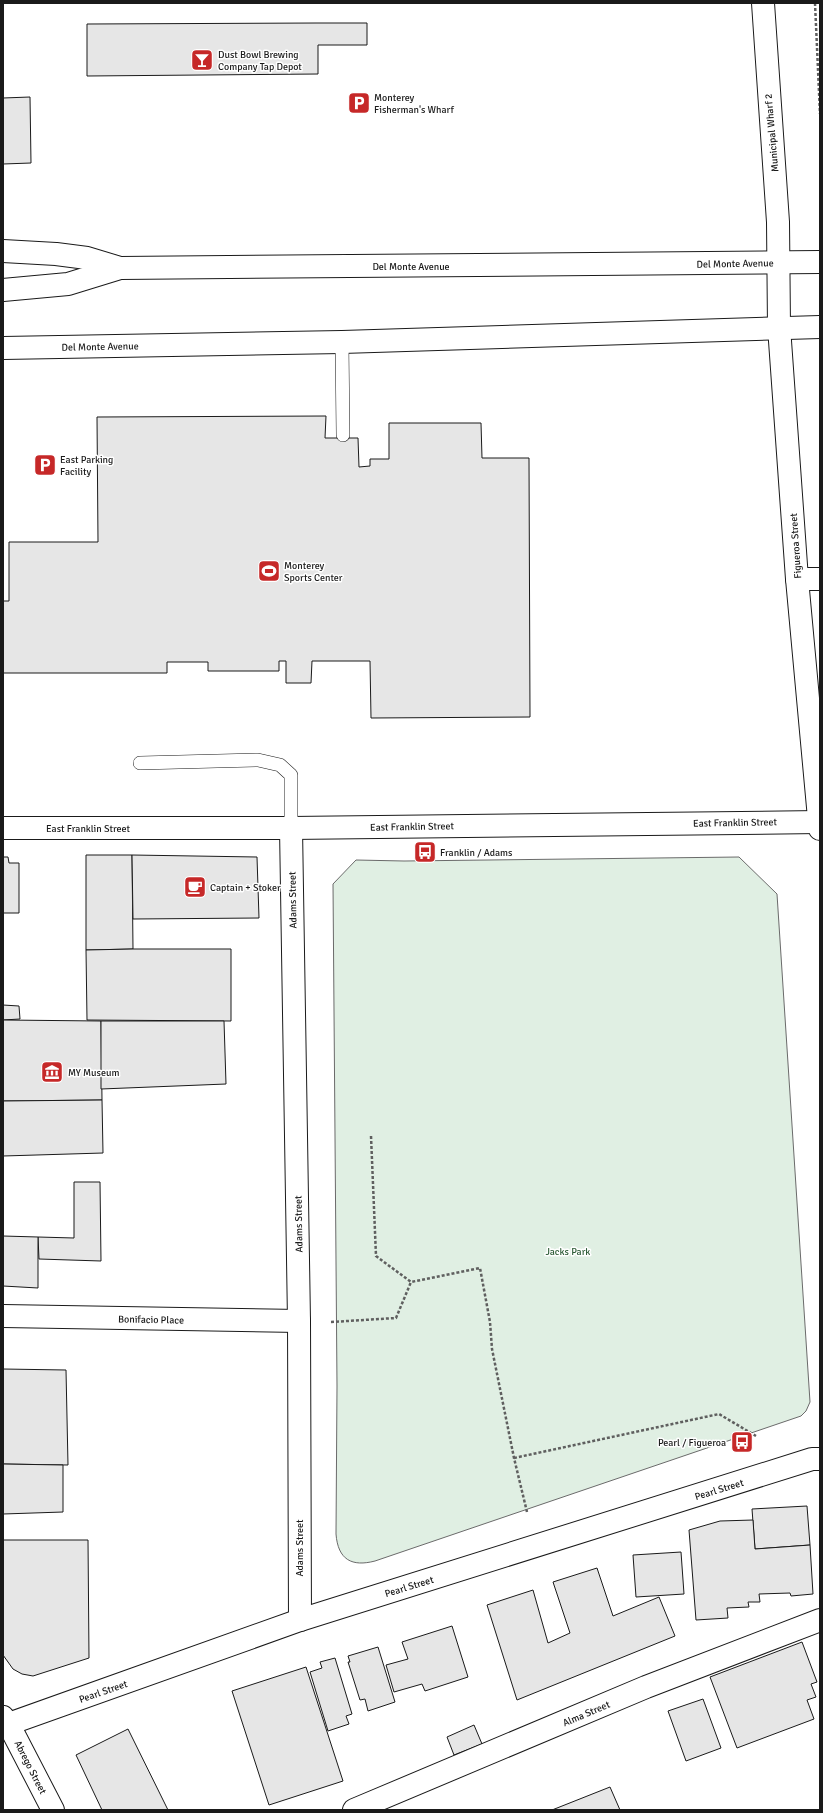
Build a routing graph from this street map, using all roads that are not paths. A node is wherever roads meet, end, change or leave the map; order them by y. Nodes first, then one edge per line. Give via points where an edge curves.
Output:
1 (763, 3) edge
2 (3, 251) edge
3 (820, 262) edge
4 (779, 263) junction
5 (120, 268) junction
6 (3, 290) edge
7 (820, 327) edge
8 (780, 328) junction
9 (342, 342) junction
10 (3, 348) edge
11 (343, 435) dead end
12 (797, 579) junction
13 (820, 579) edge
14 (140, 763) dead end
15 (820, 822) edge
16 (3, 828) edge
17 (291, 828) junction
18 (820, 829) edge
19 (3, 1316) edge
20 (299, 1321) junction
21 (820, 1459) edge
22 (300, 1620) junction
23 (820, 1620) edge
24 (5, 1722) edge
25 (53, 1810) edge
26 (354, 1810) edge

1 - 4 street, Municipal Wharf 2
2 - 5 street, Del Monte Avenue via 87,258
3 - 4 street, Del Monte Avenue
4 - 5 street, Del Monte Avenue
4 - 8 street, Figueroa Street
5 - 6 street via 68,284
7 - 8 street, Del Monte Avenue
8 - 9 street, Del Monte Avenue
8 - 12 street, Figueroa Street
9 - 10 street, Del Monte Avenue
9 - 11 lane
12 - 13 street
12 - 15 street, Figueroa Street
14 - 17 lane via 258,760 280,765 291,775
15 - 17 street, East Franklin Street
15 - 18 street, Figueroa Street
16 - 17 street, East Franklin Street
17 - 20 street, Adams Street
19 - 20 street, Bonifacio Place
20 - 22 street, Adams Street
21 - 22 street, Pearl Street via 812,1459
22 - 24 street, Pearl Street
23 - 26 street, Alma Street via 646,1687
24 - 25 street, Abrego Street

